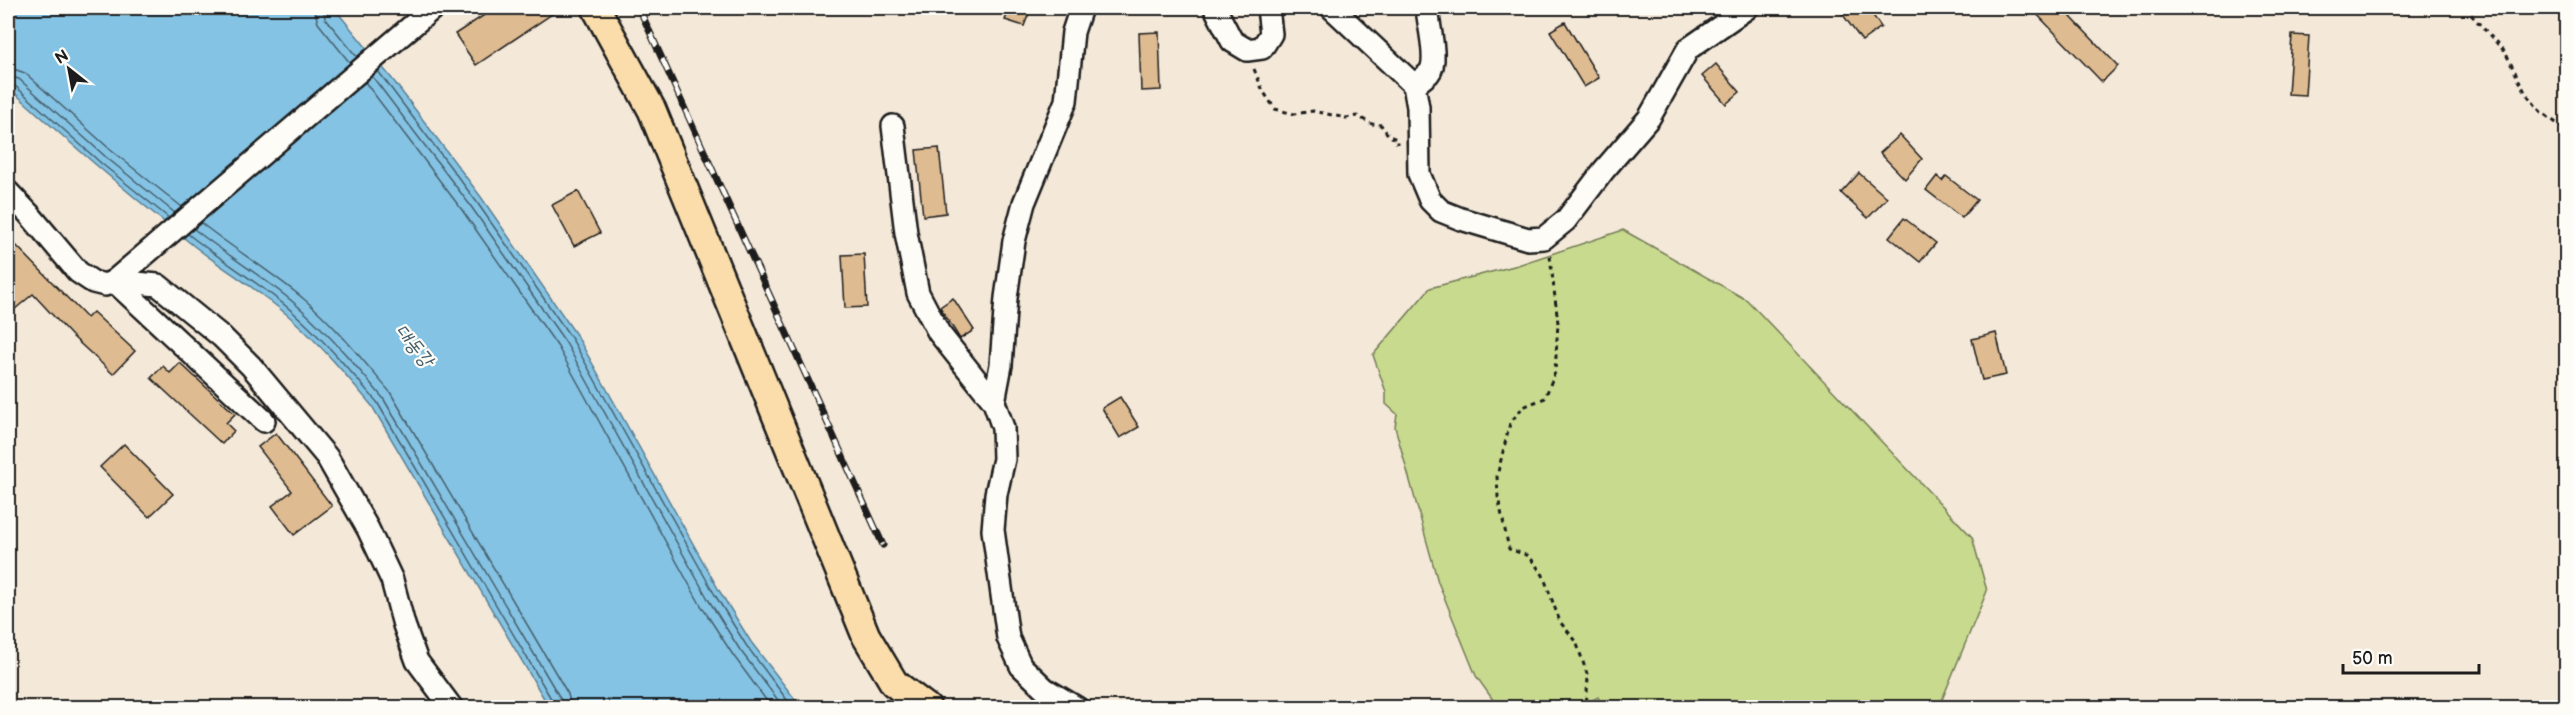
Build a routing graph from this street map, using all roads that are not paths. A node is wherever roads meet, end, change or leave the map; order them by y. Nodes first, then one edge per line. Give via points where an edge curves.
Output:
1 (433, 8) edge
2 (597, 8) edge
3 (1081, 8) edge
4 (1215, 8) edge
5 (1268, 8) edge
6 (1332, 8) edge
7 (1427, 8) edge
8 (1747, 8) edge
9 (1414, 85) junction
10 (893, 126) dead end
11 (8, 192) edge
12 (118, 277) junction
13 (994, 402) junction
14 (264, 421) dead end
15 (452, 708) edge
16 (927, 708) edge
17 (1077, 708) edge

1 - 12 street
2 - 16 main road via 652,110 866,636 894,683
3 - 13 street via 1073,32 1066,102 1024,203 1014,241
4 - 5 street via 1232,41 1247,50 1263,48 1271,34
6 - 9 street
7 - 9 street via 1435,57 1431,71
8 - 9 street via 1688,49 1649,118 1566,220 1544,238 1528,239 1461,219 1441,211 1430,200 1419,174
10 - 13 street via 918,293 939,333
11 - 12 street via 78,272 105,285
12 - 14 street
12 - 15 street via 158,285 222,337 327,457 392,580 417,661
13 - 17 street via 1003,428 1004,459 993,530 1008,638 1021,666 1045,689

